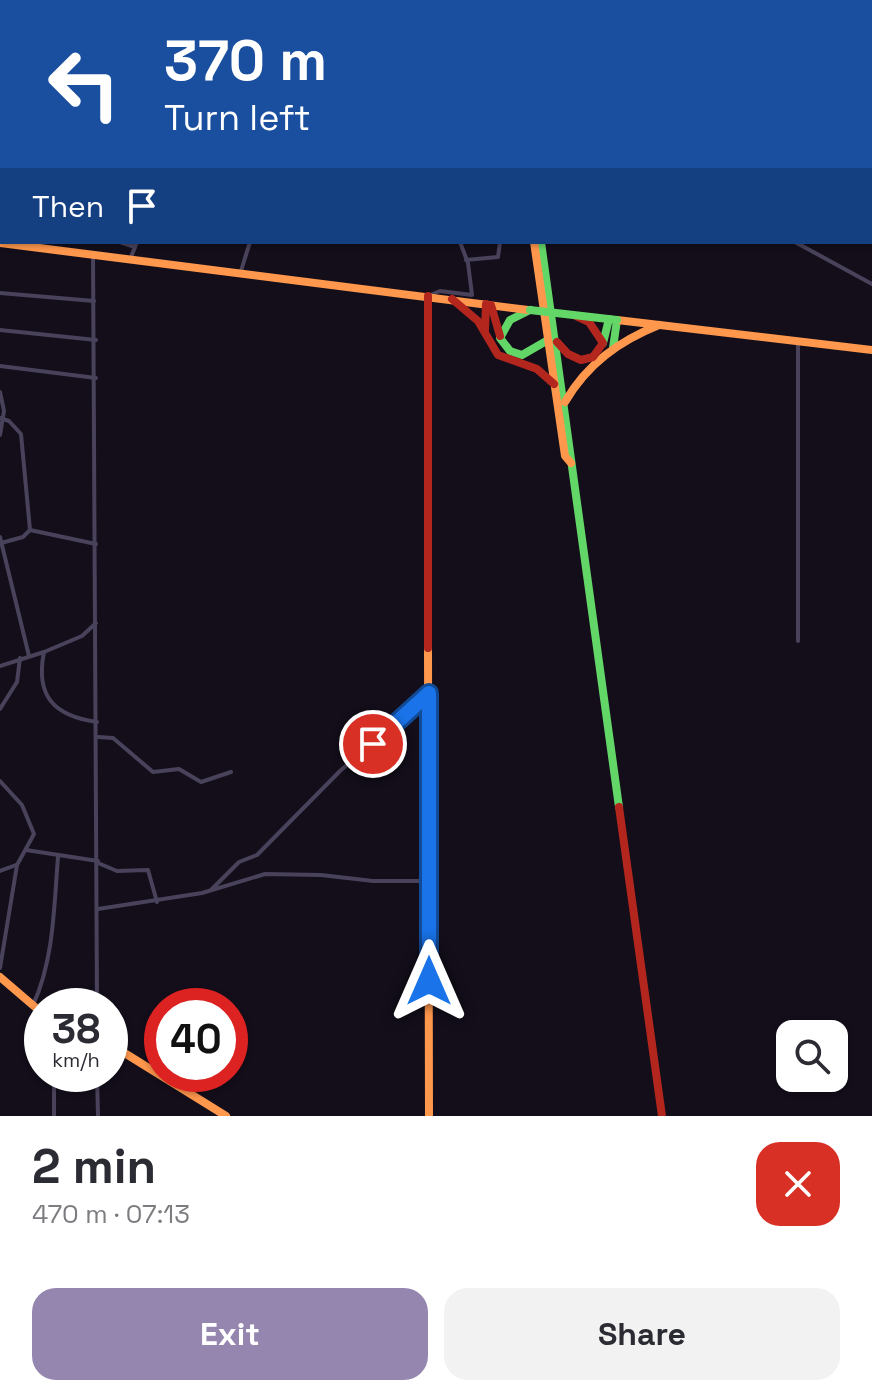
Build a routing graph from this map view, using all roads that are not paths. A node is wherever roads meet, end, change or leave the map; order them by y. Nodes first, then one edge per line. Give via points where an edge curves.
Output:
1 (44, 244) edge
2 (136, 244) edge
3 (249, 244) edge
4 (461, 244) edge
5 (500, 244) edge
6 (534, 244) edge
7 (541, 244) edge
8 (799, 244) edge
9 (93, 253) junction
10 (131, 257) junction
11 (466, 260) junction
12 (240, 274) junction
13 (872, 284) edge
14 (0, 293) edge
15 (428, 296) junction
16 (452, 299) junction
17 (94, 301) junction
18 (488, 305) junction
19 (530, 310) junction
20 (574, 315) junction
21 (613, 319) junction
22 (659, 325) junction
23 (0, 330) edge
24 (485, 333) junction
25 (500, 338) junction
26 (96, 340) junction
27 (551, 340) junction
28 (798, 342) junction
29 (603, 343) junction
30 (613, 348) junction
31 (872, 350) edge
32 (0, 366) edge
33 (96, 378) junction
34 (554, 384) junction
35 (0, 392) edge
36 (564, 404) junction
37 (2, 418) edge
38 (0, 435) edge
39 (571, 463) junction
40 (30, 530) junction
41 (0, 537) edge
42 (1, 543) edge
43 (96, 544) junction
44 (96, 623) junction
45 (798, 641) dead end
46 (44, 652) junction
47 (29, 656) junction
48 (20, 658) junction
49 (0, 666) edge
50 (429, 693) junction
51 (0, 709) edge
52 (97, 722) junction
53 (98, 737) junction
54 (231, 772) dead end
55 (0, 781) edge
56 (26, 850) junction
57 (58, 857) junction
58 (98, 862) junction
59 (17, 865) junction
60 (0, 871) edge
61 (429, 881) junction
62 (209, 892) junction
63 (157, 902) junction
64 (98, 909) junction
65 (0, 968) edge
66 (2, 982) edge
67 (39, 988) edge
68 (97, 988) edge
69 (24, 998) edge
70 (128, 1055) edge
71 (54, 1092) edge
72 (97, 1092) edge
73 (54, 1116) edge
74 (98, 1116) edge
75 (226, 1116) edge
76 (429, 1116) edge
77 (662, 1116) edge

1 - 9 street
2 - 10 street
3 - 12 street
4 - 11 street
5 - 11 street via 498,257
6 - 27 street
7 - 27 street
8 - 13 street
9 - 10 street
9 - 17 street
10 - 12 street
11 - 15 street via 471,296 440,291
12 - 15 street
14 - 17 street
15 - 16 street
15 - 50 street
16 - 18 street
16 - 24 street
17 - 26 street
18 - 19 street
18 - 24 street
18 - 25 street
19 - 20 street, bridge
19 - 25 street via 509,319
20 - 21 street, bridge
20 - 29 street via 589,322
21 - 22 street
21 - 29 street
21 - 30 street
22 - 28 street
22 - 30 street
23 - 26 street
24 - 34 street via 498,355 537,369
25 - 27 street via 519,356
26 - 33 street
27 - 29 street via 578,362 597,353
27 - 34 street
27 - 36 street
28 - 31 street
28 - 45 street
30 - 36 street via 574,383
32 - 33 street
33 - 43 street
34 - 39 street via 565,456
35 - 37 street
36 - 39 street
37 - 38 street
37 - 40 street via 21,434
39 - 77 street
40 - 42 street
40 - 43 street
41 - 42 street
42 - 47 street
43 - 44 street
44 - 46 street via 82,636
44 - 52 street
46 - 47 street
46 - 52 street via 46,698
47 - 48 street
48 - 49 street
48 - 51 street via 12,694
50 - 61 street
50 - 62 street via 340,771 257,855 239,862
52 - 53 street
53 - 54 street via 113,738 153,772 179,769 201,782
53 - 58 street
55 - 56 street via 30,819 34,839
56 - 57 street
56 - 59 street
57 - 58 street
57 - 67 street via 54,919
58 - 63 street via 121,872 148,870
58 - 64 street
59 - 60 street
59 - 65 street
61 - 62 street via 265,874
61 - 76 street
62 - 63 street
63 - 64 street
64 - 68 street
66 - 69 street
70 - 75 street
71 - 73 street
72 - 74 street

